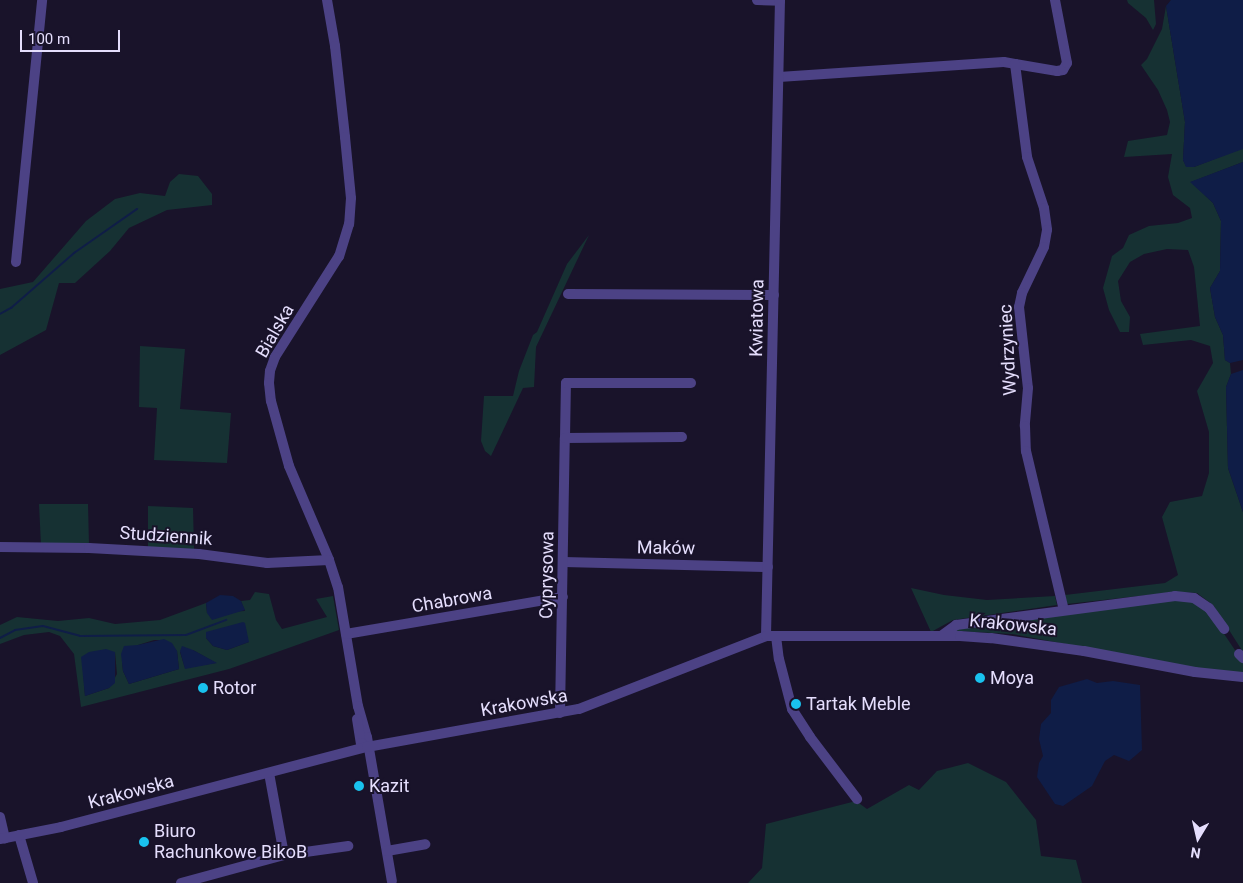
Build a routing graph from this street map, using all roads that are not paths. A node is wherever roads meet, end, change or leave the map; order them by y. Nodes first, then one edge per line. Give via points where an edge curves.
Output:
1 (42, 0) edge
2 (326, 0) edge
3 (757, 0) edge
4 (780, 0) edge
5 (1055, 0) edge
6 (1014, 64) junction
7 (780, 77) junction
8 (16, 262) dead end
9 (568, 294) dead end
10 (774, 294) junction
11 (691, 383) dead end
12 (682, 437) dead end
13 (565, 438) junction
14 (0, 547) edge
15 (329, 560) junction
16 (564, 562) junction
17 (768, 567) junction
18 (562, 597) junction
19 (1064, 610) junction
20 (1224, 629) dead end
21 (346, 634) junction
22 (771, 636) junction
23 (940, 636) junction
24 (1243, 677) edge
25 (560, 713) junction
26 (367, 741) junction
27 (269, 773) junction
28 (857, 799) dead end
29 (0, 817) edge
30 (19, 836) junction
31 (3, 839) edge
32 (425, 844) dead end
33 (348, 846) dead end
34 (387, 850) junction
35 (284, 855) junction
36 (392, 881) dead end
37 (33, 883) edge
38 (181, 883) edge

1 - 8 street
2 - 15 street, Bialska via 335,46 345,137 351,198 349,224 339,256 275,357 270,383 271,401 291,473
3 - 4 street
4 - 7 street, Kwiatowa
5 - 6 street via 1067,64 1063,70 1057,71
6 - 7 street via 1004,62
6 - 19 street, Wydrzyniec via 1028,157 1044,208 1047,230 1044,247 1022,293 1019,308 1028,388 1026,451
7 - 10 street, Kwiatowa
9 - 10 street
10 - 17 street, Kwiatowa
11 - 13 street, Cyprysowa via 566,384
12 - 13 street
13 - 16 street, Cyprysowa
14 - 15 street, Studziennik via 199,554 267,563
15 - 21 street, Bialska via 338,587
16 - 17 street, Maków
16 - 18 street, Cyprysowa
17 - 22 street, Kwiatowa
18 - 21 street, Chabrowa
18 - 25 street, Cyprysowa
19 - 20 street via 1175,596 1194,598 1209,608
19 - 23 street via 956,625
21 - 26 street, Bialska
22 - 23 street, Krakowska
22 - 25 street, Krakowska via 595,704
22 - 28 street via 792,709
23 - 24 street, Krakowska via 1014,640 1195,672
25 - 26 street, Krakowska
26 - 27 street, Krakowska via 342,754
26 - 34 street, Bialska
27 - 30 street, Krakowska
27 - 35 street
29 - 31 street
30 - 31 street, Krakowska
30 - 37 street
32 - 34 street
33 - 35 street
34 - 36 street, Bialska
35 - 38 street

